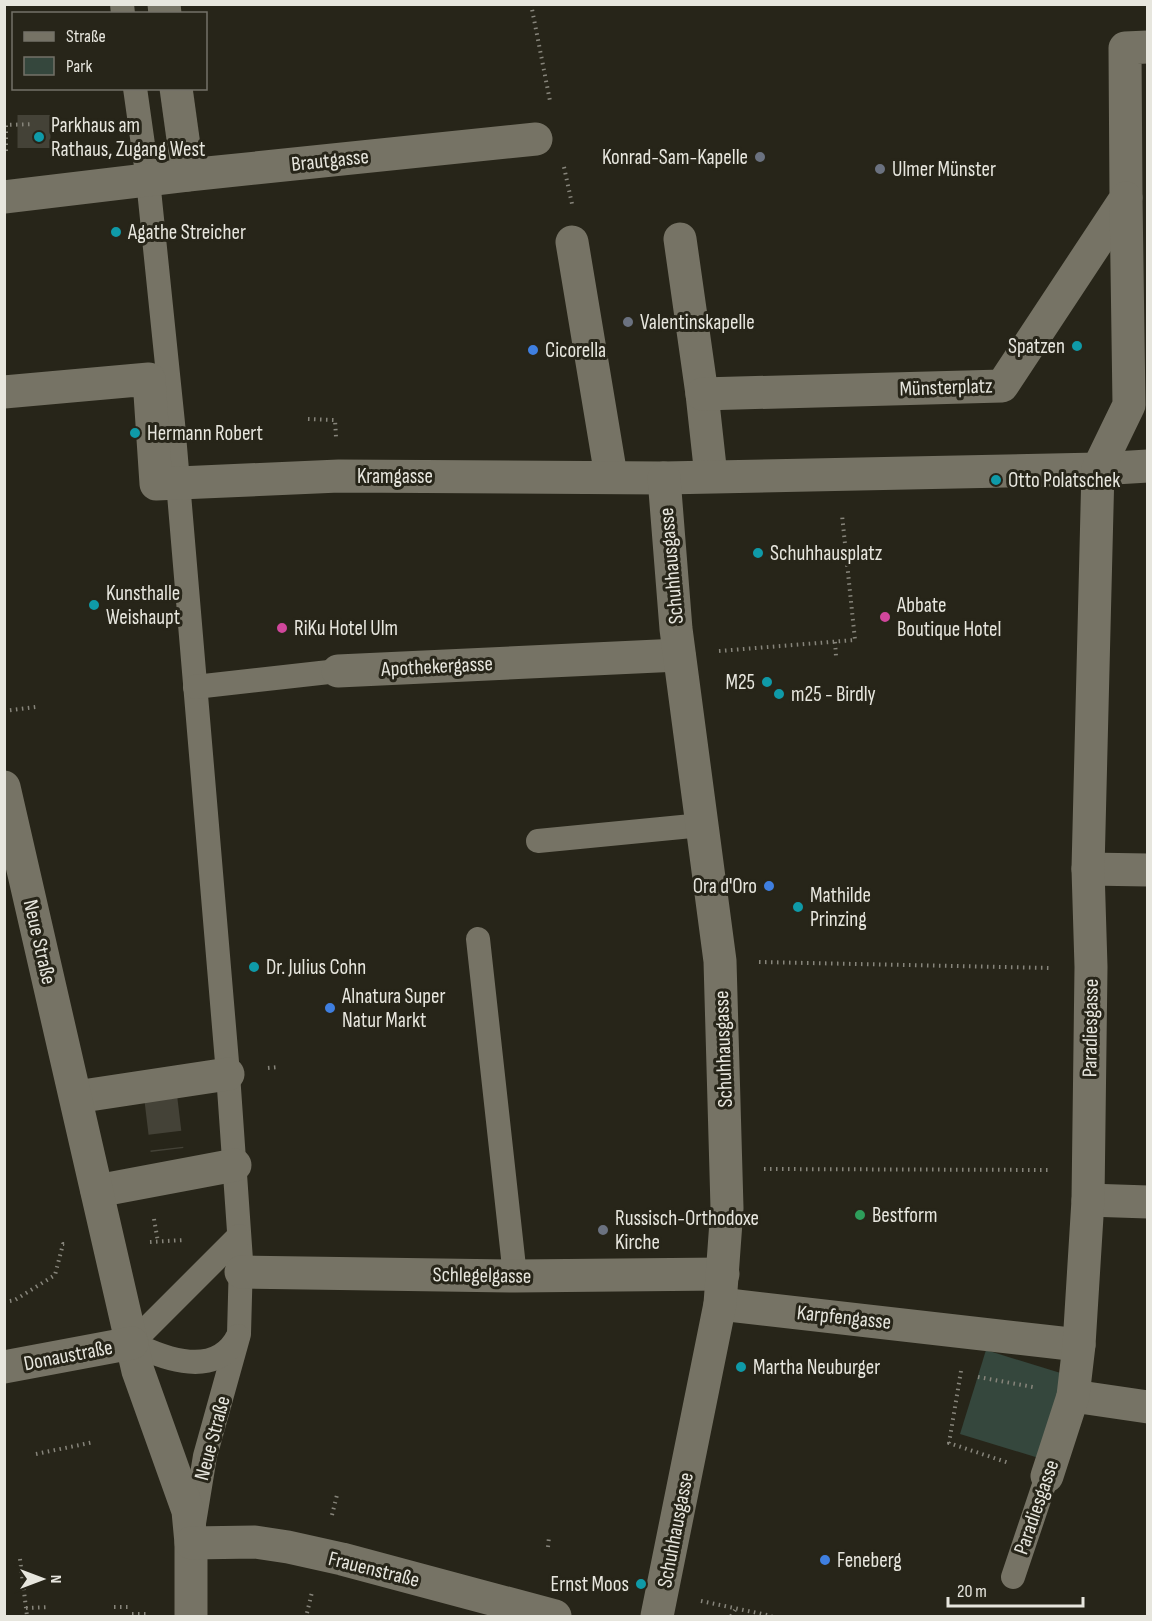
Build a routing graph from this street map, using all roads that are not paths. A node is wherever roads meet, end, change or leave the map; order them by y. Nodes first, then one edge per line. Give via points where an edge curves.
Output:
1 (1148, 47) edge
2 (135, 90) edge
3 (176, 90) edge
4 (536, 139) dead end
5 (188, 175) junction
6 (135, 182) junction
7 (4, 197) edge
8 (1126, 198) junction
9 (680, 239) dead end
10 (572, 242) dead end
11 (4, 392) edge
12 (702, 394) junction
13 (1148, 466) edge
14 (1098, 469) junction
15 (611, 476) junction
16 (711, 476) junction
17 (664, 478) junction
18 (178, 483) junction
19 (679, 655) junction
20 (338, 671) joint
21 (195, 687) junction
22 (4, 786) edge
23 (702, 825) junction
24 (538, 841) dead end
25 (1089, 869) junction
26 (1148, 870) edge
27 (478, 939) dead end
28 (228, 1074) junction
29 (76, 1096) junction
30 (235, 1165) junction
31 (1088, 1185) junction
32 (98, 1191) junction
33 (1148, 1202) edge
34 (240, 1236) junction
35 (241, 1272) junction
36 (515, 1276) junction
37 (721, 1289) junction
38 (240, 1334) junction
39 (132, 1343) junction
40 (1079, 1345) junction
41 (4, 1367) edge
42 (1073, 1396) junction
43 (1148, 1407) edge
44 (1047, 1476) joint
45 (191, 1543) junction
46 (1013, 1577) dead end
47 (660, 1603) edge
48 (191, 1617) edge
49 (555, 1617) edge

1 - 8 street via 1125,48
2 - 6 lane, Neue Straße
3 - 5 street
4 - 5 street, Brautgasse
5 - 6 street, Brautgasse
6 - 7 street, Brautgasse
6 - 18 lane, Neue Straße
8 - 12 street, Münsterplatz via 1002,386
8 - 14 street via 1129,405
9 - 12 street
10 - 15 street
11 - 18 street, Kramgasse via 149,379 156,484
12 - 16 street
13 - 14 street
14 - 16 street
14 - 25 street, Paradiesgasse
15 - 17 street
15 - 18 street, Kramgasse via 339,476
16 - 17 street
17 - 19 street, Schuhhausgasse
18 - 21 lane, Neue Straße
19 - 20 street, Apothekergasse
19 - 23 street, Schuhhausgasse
20 - 21 lane, Apothekergasse
21 - 28 lane, Neue Straße
22 - 29 street, Neue Straße
23 - 24 lane
23 - 37 street, Schuhhausgasse via 720,962 727,1169
25 - 26 street
25 - 31 street, Paradiesgasse
27 - 36 lane
28 - 29 street via 160,1092
28 - 30 lane, Neue Straße
29 - 32 street, Neue Straße
30 - 32 street via 169,1164
30 - 34 lane, Neue Straße
31 - 33 street
31 - 40 street, Paradiesgasse
32 - 39 street, Neue Straße
34 - 35 lane, Neue Straße
34 - 39 lane
35 - 36 street, Schlegelgasse
35 - 38 lane, Neue Straße
36 - 37 street, Schlegelgasse
37 - 40 street, Karpfengasse via 968,1331
37 - 47 street, Schuhhausgasse
38 - 39 lane via 230,1349 204,1361 170,1359
38 - 45 lane, Neue Straße via 205,1456
39 - 41 street, Donaustraße
39 - 45 street, Neue Straße via 143,1386 184,1497
40 - 42 street, Paradiesgasse
42 - 43 street
42 - 44 street, Paradiesgasse
44 - 46 lane, Paradiesgasse
45 - 48 street, Neue Straße
45 - 49 street, Frauenstraße via 255,1542 288,1547

